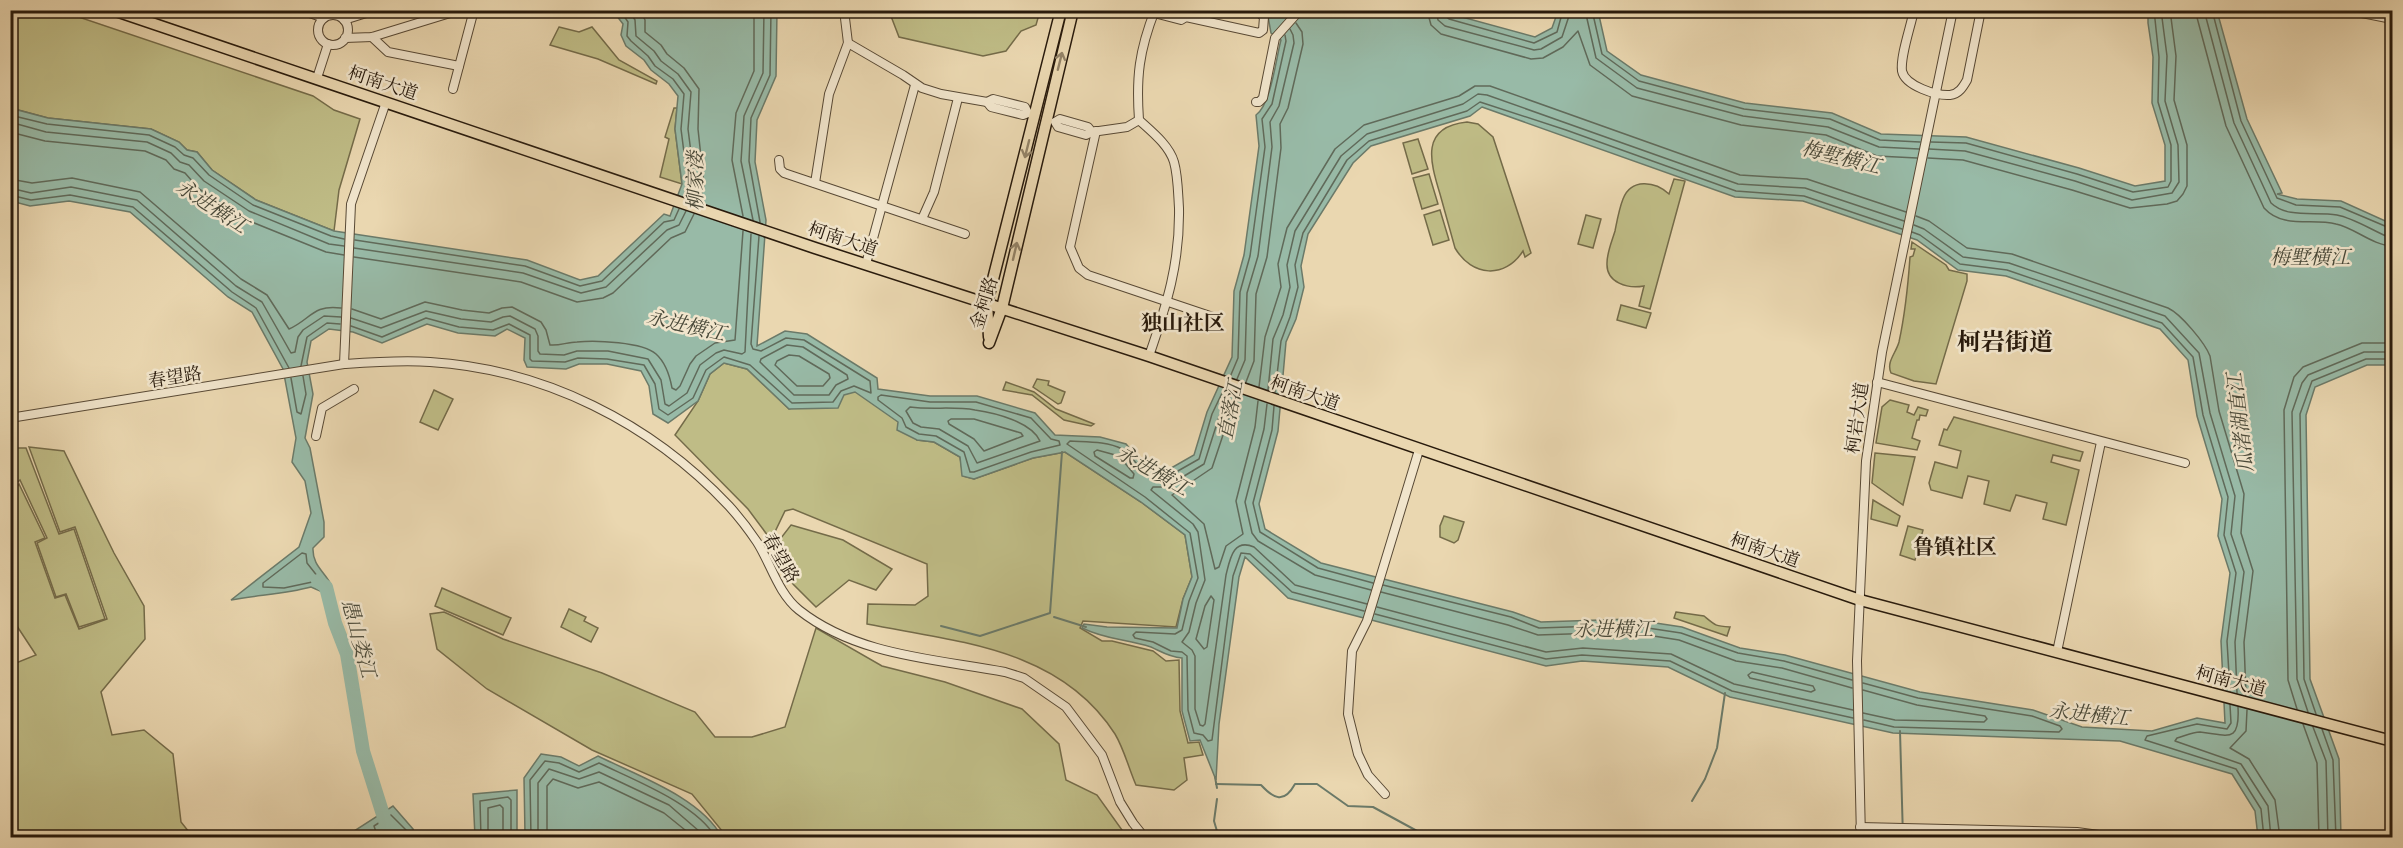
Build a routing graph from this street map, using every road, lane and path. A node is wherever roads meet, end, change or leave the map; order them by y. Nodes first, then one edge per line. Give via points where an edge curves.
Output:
1 (113, 10) edge
2 (301, 10) edge
3 (376, 10) edge
4 (460, 10) edge
5 (474, 10) edge
6 (844, 10) edge
7 (1061, 10) edge
8 (1073, 10) edge
9 (1256, 10) edge
10 (1300, 10) edge
11 (1914, 10) edge
12 (1953, 10) edge
13 (1981, 10) edge
14 (2347, 10) edge
15 (1155, 12) edge
16 (337, 13) edge
17 (138, 14) edge
18 (324, 18) junction
19 (2392, 19) edge
20 (344, 21) junction
21 (372, 37) junction
22 (345, 38) junction
23 (848, 43) junction
24 (328, 44) junction
25 (459, 66) junction
26 (316, 78) junction
27 (915, 85) junction
28 (453, 89) dead end
29 (1936, 92) junction
30 (958, 98) junction
31 (386, 102) junction
32 (1256, 102) dead end
33 (1041, 117) junction
34 (1138, 120) junction
35 (1094, 131) junction
36 (779, 160) dead end
37 (815, 183) junction
38 (883, 206) junction
39 (922, 219) junction
40 (965, 234) dead end
41 (866, 264) junction
42 (987, 303) junction
43 (1167, 303) junction
44 (1002, 308) junction
45 (1213, 317) dead end
46 (1149, 356) junction
47 (344, 364) junction
48 (1877, 382) junction
49 (354, 389) dead end
50 (10, 418) edge
51 (316, 436) dead end
52 (2101, 442) junction
53 (1419, 450) junction
54 (2185, 463) dead end
55 (1860, 600) junction
56 (2057, 652) junction
57 (2392, 741) edge
58 (1385, 794) dead end
59 (1860, 828) junction
60 (1998, 834) edge
61 (1145, 837) edge
62 (1860, 837) edge
63 (2120, 837) edge

1 - 17 main road, 柯南大道
2 - 18 street
3 - 20 street
4 - 21 street
5 - 25 street
6 - 23 street
7 - 33 main road, 金柯路
33 -> 8 main road, 金柯路
9 - 15 street via 1264,17 1259,33
10 - 32 street via 1275,38 1263,98
11 - 29 street via 1902,71 1907,81
12 - 29 street, 柯岩大道
13 - 29 street via 1962,90 1951,95
14 - 19 street
15 - 34 street via 1140,57
16 - 18 street
16 - 20 street
17 - 26 main road, 柯南大道
18 - 24 street via 318,30
20 - 22 street via 348,29
21 - 22 street
21 - 25 street via 388,52
22 - 24 street via 338,44
23 - 27 street
23 - 37 street via 829,94
24 - 26 street
25 - 28 street
26 - 31 main road, 柯南大道
27 - 30 street
27 - 38 street
29 - 48 street, 柯岩大道
30 - 33 street via 987,102 993,99 1025,106
30 - 39 street via 934,192
31 - 41 main road, 柯南大道
31 - 47 street via 351,204
33 - 35 street via 1058,128 1086,135
33 -> 42 main road, 金柯路
44 -> 33 main road, 金柯路
34 - 35 street via 1127,127
34 - 43 street via 1174,162 1179,228 1177,262
35 - 43 street via 1070,247 1074,258 1088,274
36 - 37 street via 781,172
37 - 38 street
38 - 39 street
38 - 41 street
39 - 40 street
41 - 42 main road, 柯南大道
42 - 44 main road, 柯南大道
42 - 44 main road, 金柯路 via 989,343
43 - 45 street
43 - 46 street
44 - 46 main road, 柯南大道
46 - 53 main road, 柯南大道
47 - 50 street, 春望路
47 - 61 street, 春望路 via 431,362 476,369 565,392 609,412 653,440 730,507 757,542 781,591 819,623 849,640 876,648 1024,678 1066,707 1102,755 1120,802
48 - 52 street
48 - 55 street, 柯岩大道 via 1866,461
49 - 51 street via 322,408
52 - 54 street
52 - 56 street
53 - 55 main road, 柯南大道
53 - 58 street via 1367,621 1352,651 1348,714 1358,754 1368,775
55 - 56 main road, 柯南大道
55 - 59 street, 柯岩大道
56 - 57 main road, 柯南大道
59 - 60 street
59 - 62 street, 柯岩大道
60 - 63 street via 2077,831

